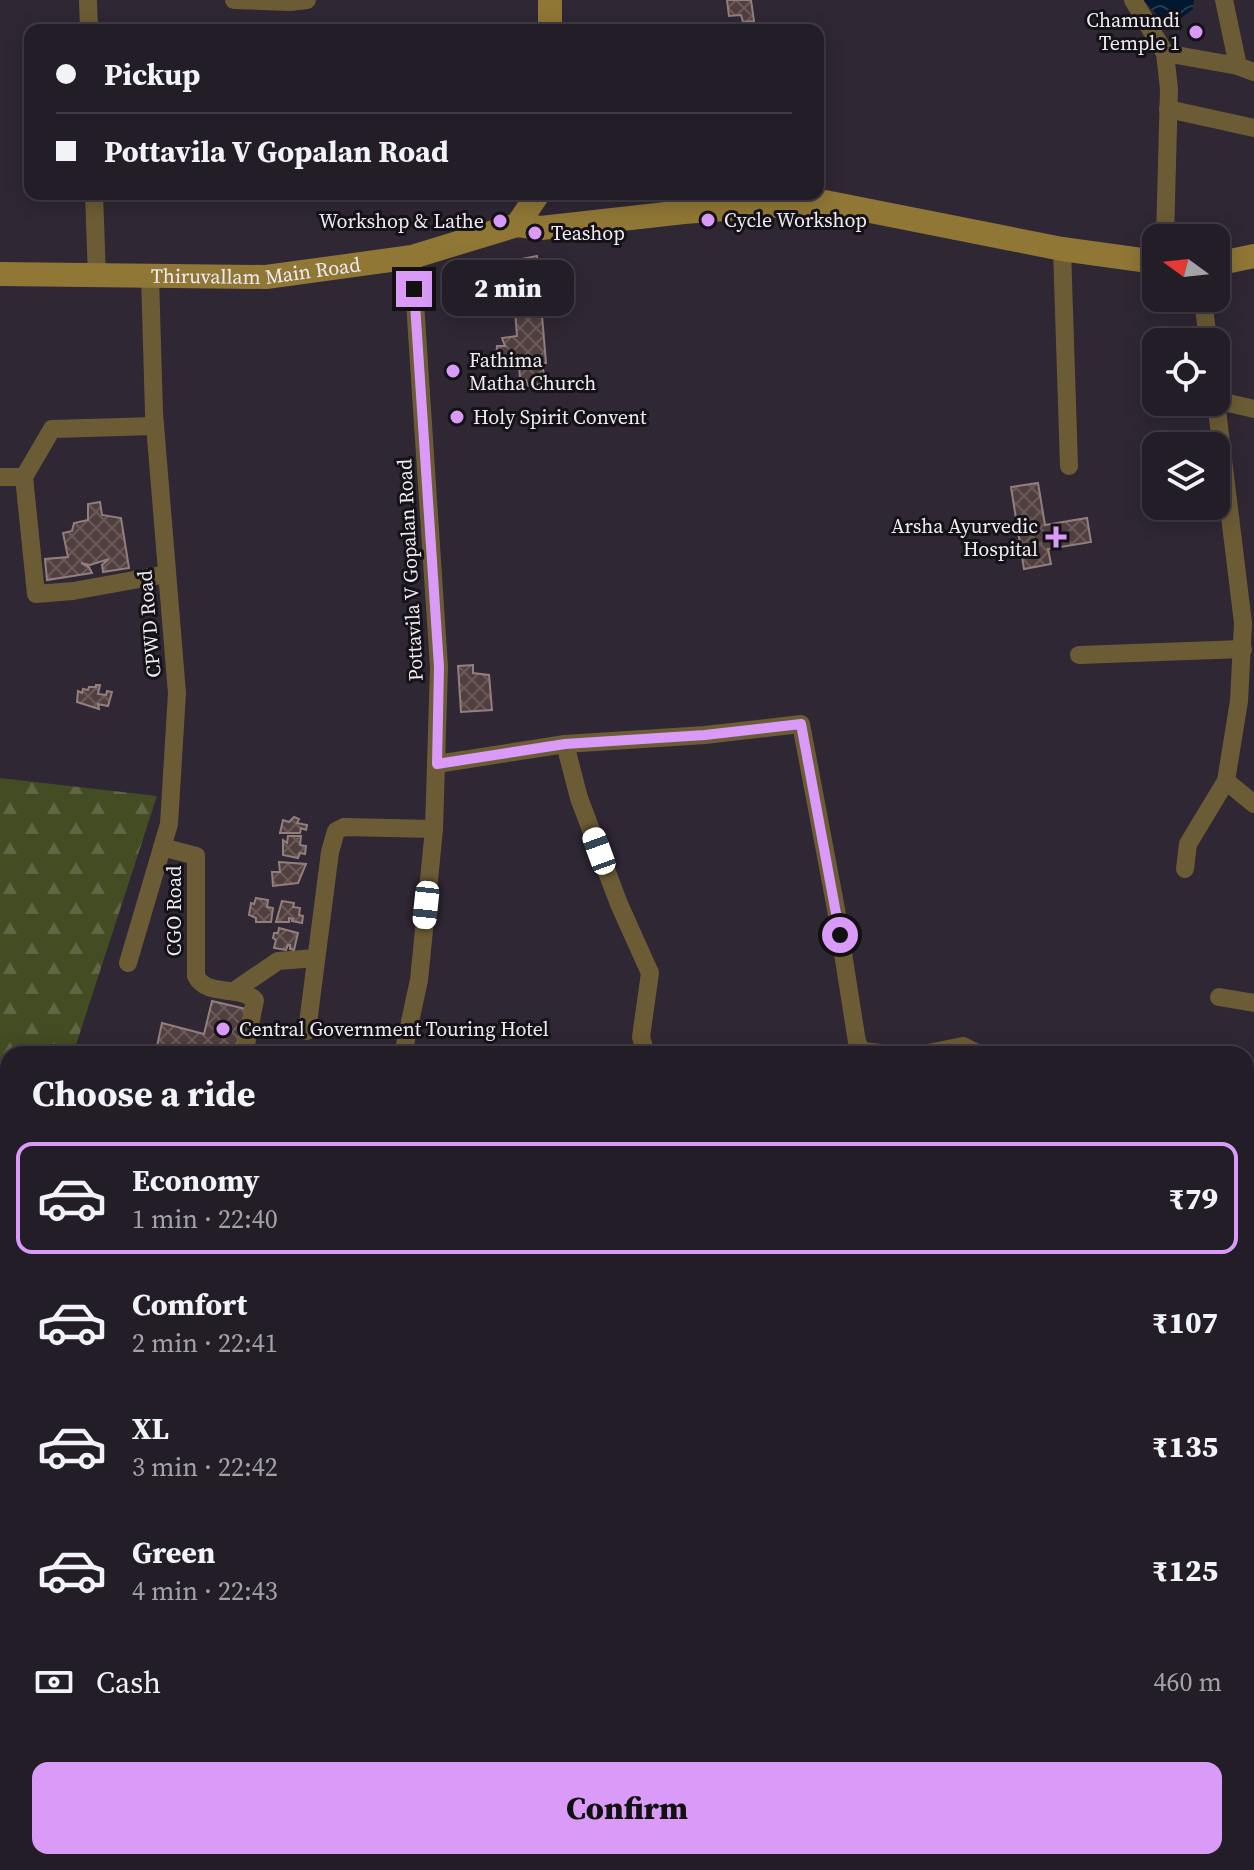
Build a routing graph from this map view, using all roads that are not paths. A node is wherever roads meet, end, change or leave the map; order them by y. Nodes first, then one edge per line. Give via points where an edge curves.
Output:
1 (88, 0) edge
2 (234, 0) edge
3 (307, 0) edge
4 (550, 0) edge
5 (1133, 0) edge
6 (1224, 0) edge
7 (273, 1) edge
8 (89, 24) edge
9 (550, 24) edge
10 (1165, 53) junction
11 (1246, 69) edge
12 (1168, 109) junction
13 (1254, 128) edge
14 (94, 200) edge
15 (534, 200) edge
16 (1165, 224) edge
17 (517, 225) junction
18 (1062, 249) junction
19 (1254, 256) edge
20 (412, 257) junction
21 (1142, 260) edge
22 (1230, 261) edge
23 (0, 274) edge
24 (97, 276) junction
25 (150, 276) junction
26 (1230, 404) edge
27 (1254, 409) edge
28 (1218, 416) edge
29 (155, 426) junction
30 (1069, 466) dead end
31 (0, 477) edge
32 (24, 477) junction
33 (167, 574) junction
34 (1249, 623) edge
35 (1243, 649) junction
36 (1079, 655) dead end
37 (565, 744) junction
38 (437, 764) junction
39 (1226, 781) junction
40 (1254, 804) edge
41 (434, 829) junction
42 (162, 847) junction
43 (1185, 869) dead end
44 (316, 958) junction
45 (128, 963) dead end
46 (234, 991) junction
47 (1219, 997) dead end
48 (1254, 1003) edge
49 (307, 1031) dead end
50 (246, 1046) edge
51 (405, 1046) edge
52 (644, 1046) edge
53 (857, 1046) edge

1 - 8 street
2 - 7 street
3 - 7 street
4 - 9 street
5 - 10 street
6 - 11 street
10 - 11 street
10 - 12 street
12 - 13 street
12 - 16 street
14 - 24 street
15 - 17 street
17 - 18 street, Thiruvallam Main Road via 541,228 825,202
17 - 20 street, Thiruvallam Main Road
18 - 21 street, Thiruvallam Main Road
18 - 30 street
19 - 22 street
20 - 25 street, Thiruvallam Main Road via 266,277
20 - 38 street, Pottavila V Gopalan Road via 439,667
23 - 24 street, Thiruvallam Main Road
24 - 25 street, Thiruvallam Main Road
25 - 29 street, CPWD Road
26 - 27 street
28 - 34 street
29 - 32 street via 52,429
29 - 33 street, CPWD Road
31 - 32 street
32 - 33 street via 36,594
33 - 42 street, CPWD Road via 177,693 169,824
34 - 35 street
35 - 36 street
35 - 39 street
37 - 38 street
37 - 52 street via 579,798 650,973
37 - 53 street via 801,724
38 - 41 street, Pottavila V Gopalan Road
39 - 40 street
39 - 43 street via 1188,844
41 - 44 street via 336,831
41 - 51 street, Pottavila V Gopalan Road via 419,980
42 - 45 street, CPWD Road
42 - 46 street, CGO Road via 196,856 199,983
44 - 46 street via 278,961
44 - 49 street
46 - 50 street via 255,1000
47 - 48 street

